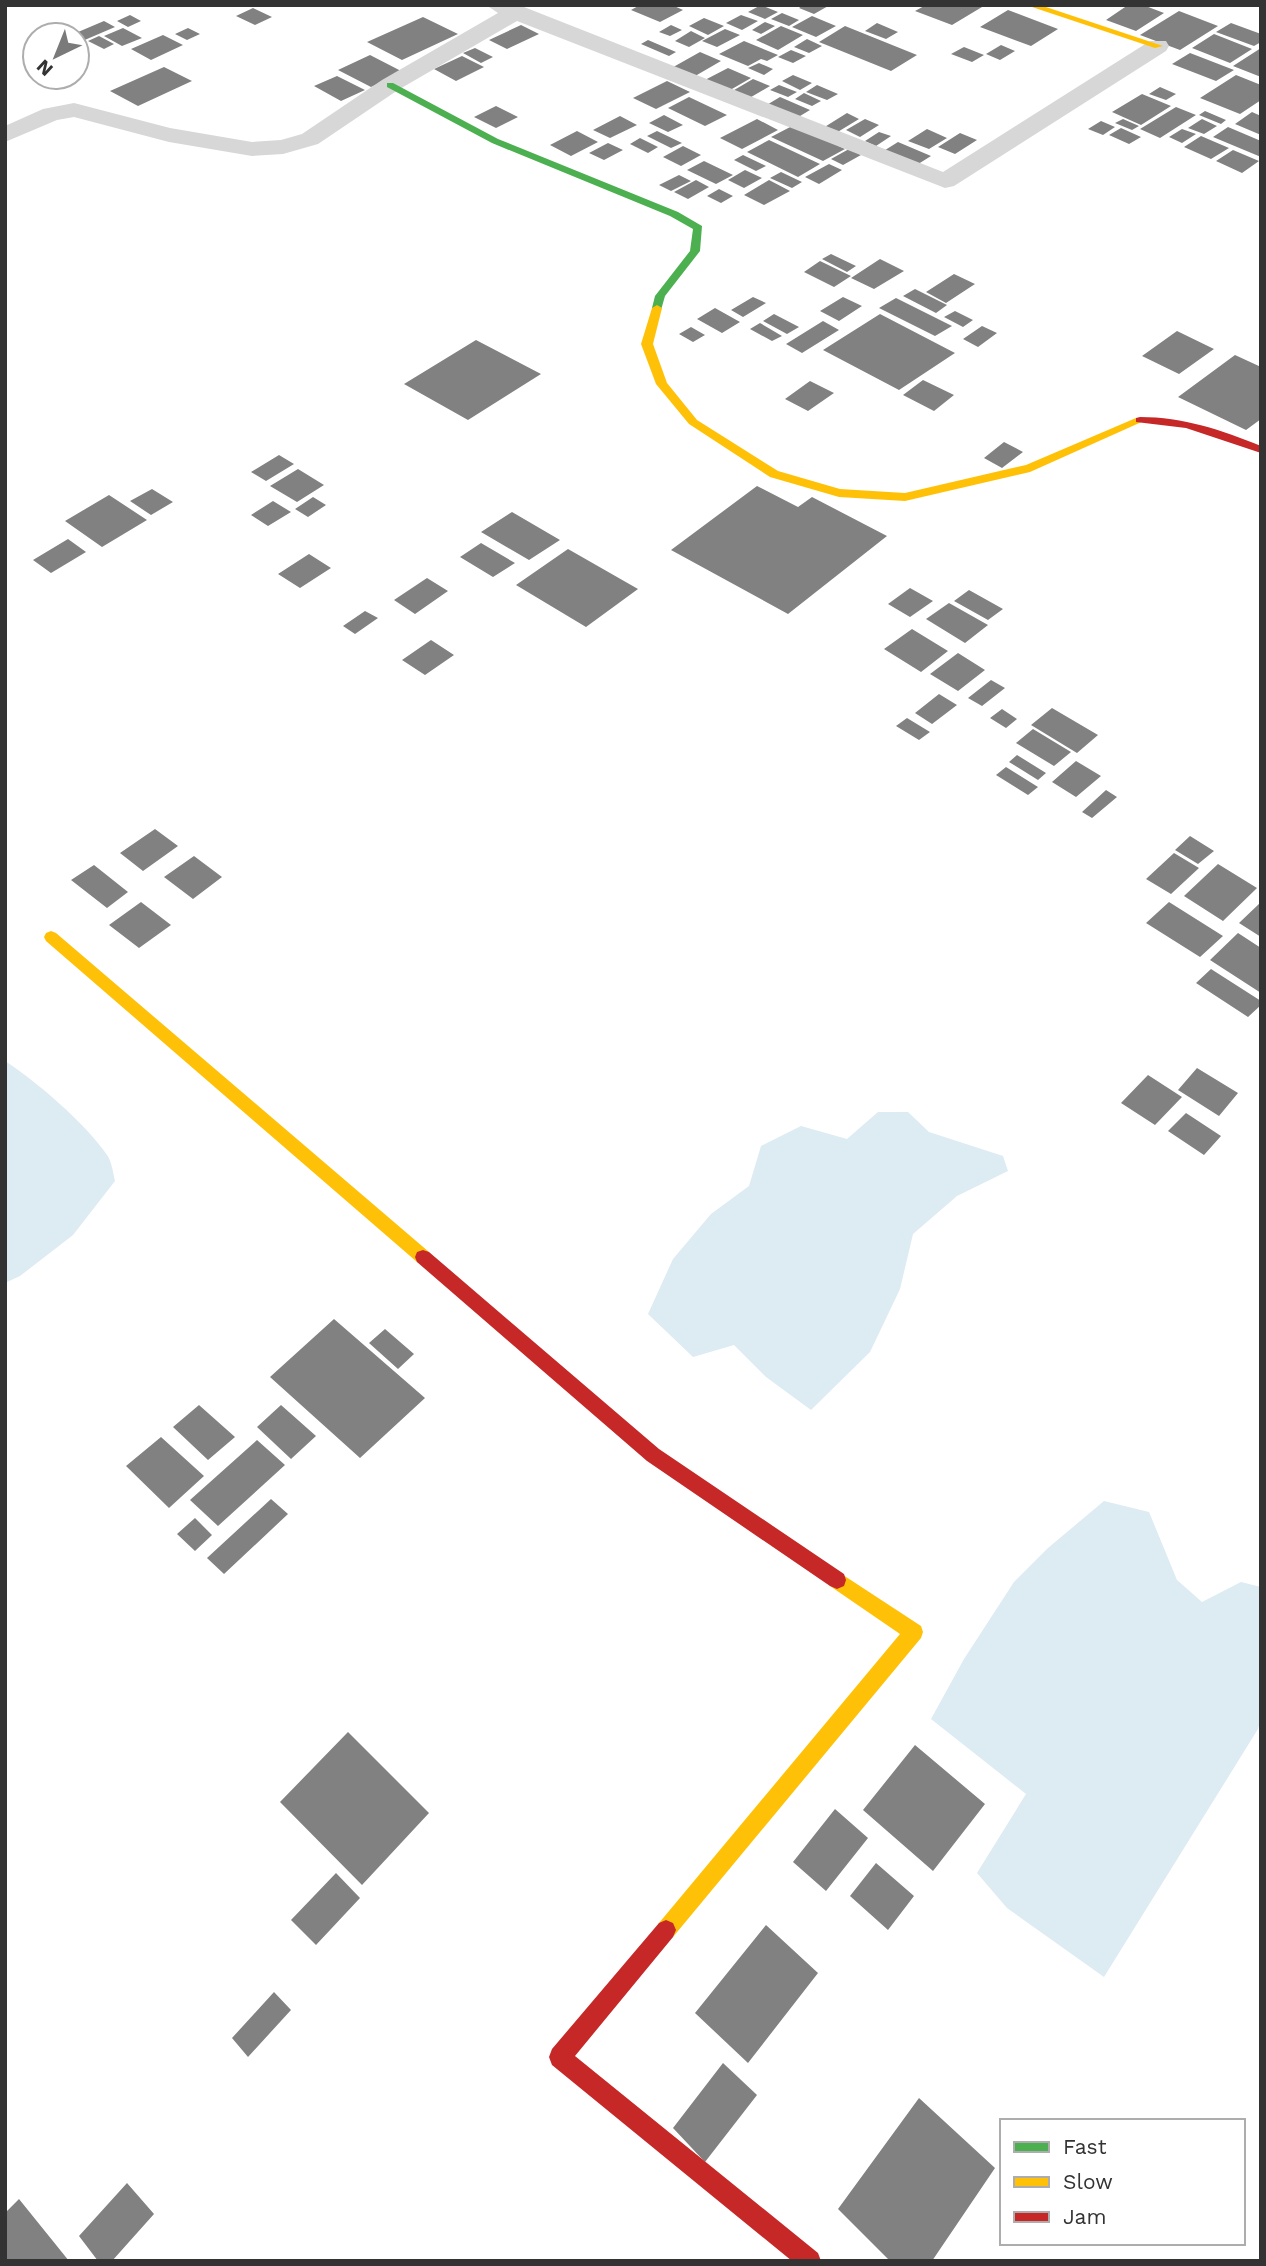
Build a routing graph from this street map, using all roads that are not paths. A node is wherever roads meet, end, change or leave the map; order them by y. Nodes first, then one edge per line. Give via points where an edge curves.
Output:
1 (1030, 5) edge
2 (507, 9) edge
3 (1158, 46) joint
4 (390, 85) junction
5 (5, 135) edge
6 (1261, 450) edge
7 (51, 937) dead end
8 (810, 2261) edge

1 - 3 street
2 - 3 street via 945,181
2 - 4 street
4 - 5 street via 310,139 283,147 252,149 169,135 74,110 51,114
4 - 6 street via 495,141 698,228 695,251 660,296 647,344 662,384 693,422 774,474 839,493 905,497 1030,468 1141,419 1185,424
7 - 8 street via 653,1455 914,1632 560,2057

